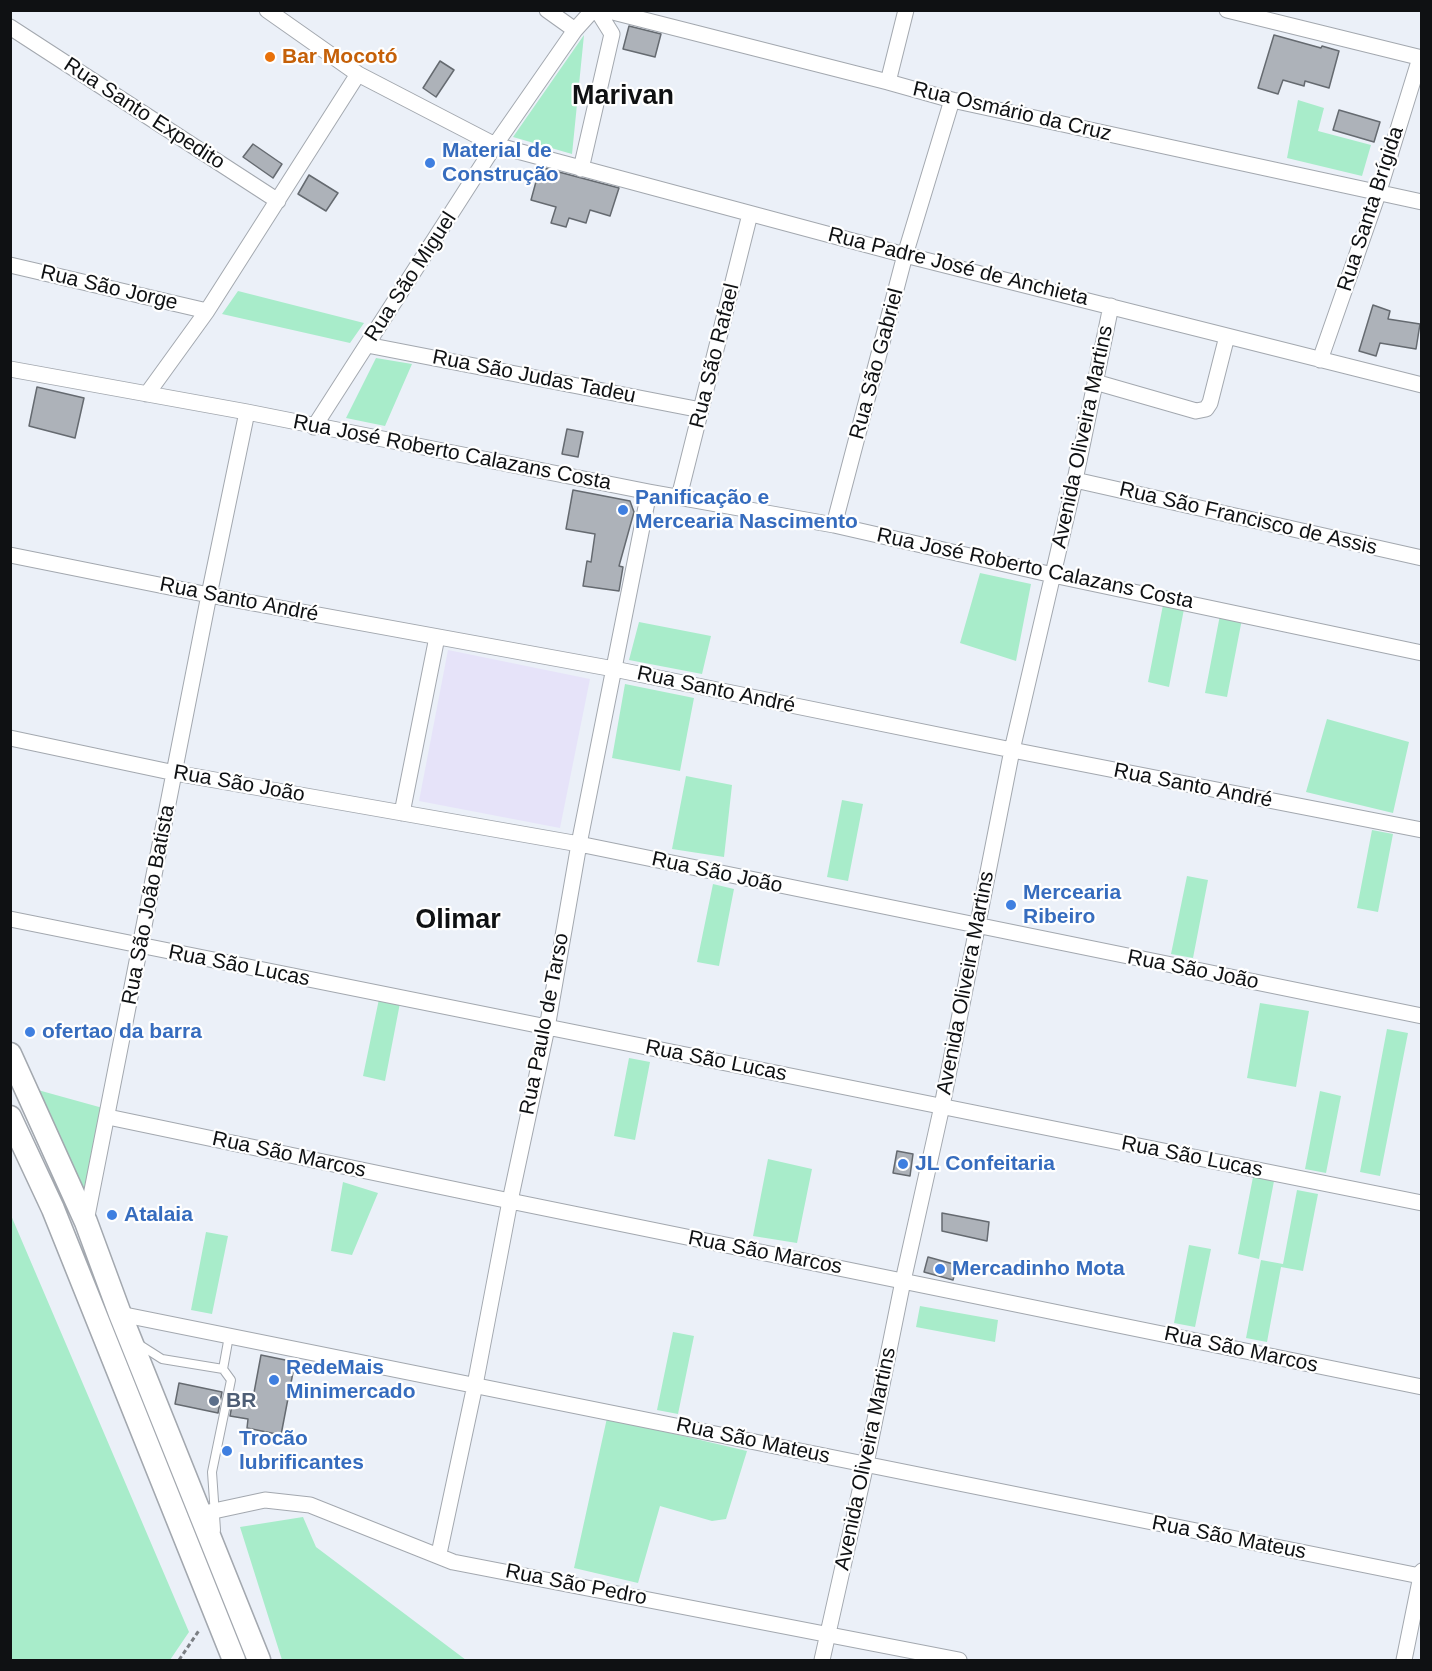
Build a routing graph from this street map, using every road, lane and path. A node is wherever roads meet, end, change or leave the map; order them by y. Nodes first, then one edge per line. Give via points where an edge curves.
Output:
1 (267, 10) edge
2 (547, 10) edge
3 (595, 10) edge
4 (606, 10) edge
5 (906, 10) edge
6 (1227, 10) edge
7 (10, 27) edge
8 (575, 30) junction
9 (1421, 58) edge
10 (358, 74) junction
11 (888, 82) junction
12 (952, 100) junction
13 (495, 145) junction
14 (581, 169) junction
15 (1378, 194) junction
16 (278, 201) junction
17 (1422, 202) edge
18 (750, 214) junction
19 (905, 255) junction
20 (10, 265) edge
21 (1111, 306) junction
22 (207, 311) junction
23 (1227, 336) junction
24 (367, 345) junction
25 (1320, 360) junction
26 (10, 369) edge
27 (1095, 382) junction
28 (1422, 386) edge
29 (147, 394) junction
30 (701, 410) junction
31 (247, 412) junction
32 (314, 427) junction
33 (1075, 480) junction
34 (649, 492) junction
35 (679, 497) junction
36 (834, 525) junction
37 (10, 555) edge
38 (1422, 558) edge
39 (1053, 575) junction
40 (209, 595) junction
41 (437, 637) junction
42 (1422, 653) edge
43 (614, 669) junction
44 (10, 738) edge
45 (1012, 750) junction
46 (175, 773) junction
47 (402, 813) junction
48 (1422, 830) edge
49 (579, 844) junction
50 (10, 919) edge
51 (978, 926) junction
52 (141, 946) junction
53 (1422, 1016) edge
54 (547, 1028) junction
55 (10, 1054) edge
56 (942, 1106) junction
57 (10, 1117) edge
58 (108, 1117) junction
59 (510, 1201) junction
60 (1422, 1203) edge
61 (86, 1222) junction
62 (903, 1281) junction
63 (120, 1314) junction
64 (229, 1336) junction
65 (130, 1339) junction
66 (223, 1369) junction
67 (475, 1384) junction
68 (1422, 1388) edge
69 (866, 1464) junction
70 (207, 1512) junction
71 (436, 1555) junction
72 (1421, 1574) edge
73 (203, 1624) dead end
74 (828, 1634) junction
75 (179, 1660) edge
76 (234, 1660) edge
77 (259, 1660) edge
78 (822, 1660) edge
79 (959, 1660) edge
80 (1404, 1660) edge

1 - 10 street, Rua Padre José de Anchieta
2 - 8 street
3 - 8 street, Rua São Miguel
3 - 14 street via 612,34
4 - 11 street, Rua Osmário da Cruz
5 - 11 street
6 - 9 street
7 - 16 street, Rua Santo Expedito
8 - 13 street, Rua São Miguel
9 - 15 street, Rua Santa Brígida
10 - 13 street, Rua Padre José de Anchieta
10 - 16 street
11 - 12 street, Rua Osmário da Cruz
12 - 15 street, Rua Osmário da Cruz
12 - 19 street, Rua São Gabriel
13 - 14 street, Rua Padre José de Anchieta
13 - 24 street, Rua São Miguel
14 - 18 street, Rua Padre José de Anchieta
15 - 17 street, Rua Osmário da Cruz
15 - 25 street, Rua Santa Brígida
16 - 22 street
18 - 19 street, Rua Padre José de Anchieta
18 - 30 street, Rua São Rafael
19 - 21 street, Rua Padre José de Anchieta
19 - 36 street, Rua São Gabriel
20 - 22 street, Rua São Jorge
21 - 23 street, Rua Padre José de Anchieta
21 - 27 street, Avenida Oliveira Martins
22 - 29 street
23 - 25 street, Rua Padre José de Anchieta
23 - 27 street via 1206,409 1196,411
24 - 30 street, Rua São Judas Tadeu
24 - 32 street, Rua São Miguel
25 - 28 street, Rua Padre José de Anchieta
26 - 29 street, Rua José Roberto Calazans Costa
27 - 33 street, Avenida Oliveira Martins
29 - 31 street, Rua José Roberto Calazans Costa
30 - 35 street, Rua São Rafael
31 - 32 street, Rua José Roberto Calazans Costa
31 - 40 street, Rua São João Batista
32 - 34 street, Rua José Roberto Calazans Costa
33 - 38 street, Rua São Francisco de Assis
33 - 39 street, Avenida Oliveira Martins
34 - 35 street, Rua José Roberto Calazans Costa
34 - 43 street, Rua Paulo de Tarso
35 - 36 street, Rua José Roberto Calazans Costa
36 - 39 street, Rua José Roberto Calazans Costa
37 - 40 street, Rua Santo André
39 - 42 street, Rua José Roberto Calazans Costa
39 - 45 street, Avenida Oliveira Martins
40 - 41 street, Rua Santo André
40 - 46 street, Rua São João Batista
41 - 43 street, Rua Santo André
41 - 47 street
43 - 45 street, Rua Santo André
43 - 49 street, Rua Paulo de Tarso
44 - 46 street, Rua São João
45 - 48 street, Rua Santo André
45 - 51 street, Avenida Oliveira Martins
46 - 47 street, Rua São João
46 - 52 street, Rua São João Batista
47 - 49 street, Rua São João
49 - 51 street, Rua São João
49 - 54 street, Rua Paulo de Tarso
50 - 52 street, Rua São Lucas
51 - 53 street, Rua São João
51 - 56 street, Avenida Oliveira Martins
52 - 54 street, Rua São Lucas
52 - 58 street, Rua São João Batista
54 - 56 street, Rua São Lucas
54 - 59 street, Rua Paulo de Tarso
55 - 61 main road
56 - 60 street, Rua São Lucas
56 - 62 street, Avenida Oliveira Martins
57 - 76 main road via 53,1209
58 - 59 street, Rua São Marcos
58 - 61 street, Rua São João Batista
59 - 62 street, Rua São Marcos
59 - 67 street, Rua Paulo de Tarso
61 - 63 main road
62 - 68 street, Rua São Marcos
62 - 69 street, Avenida Oliveira Martins
63 - 64 street, Rua São Mateus
63 - 65 main road
64 - 66 lane
64 - 67 street, Rua São Mateus
65 - 66 lane via 162,1359
65 - 70 main road
66 - 70 lane via 231,1380
67 - 69 street, Rua São Mateus
67 - 71 street, Rua Paulo de Tarso
69 - 72 street, Rua São Mateus
69 - 74 street, Avenida Oliveira Martins
70 - 71 street, Rua São Pedro via 265,1500 310,1505
70 - 77 main road via 218,1558
71 - 74 street, Rua São Pedro via 453,1562
72 - 80 street
73 - 75 path
74 - 78 street, Avenida Oliveira Martins
74 - 79 street, Rua São Pedro

